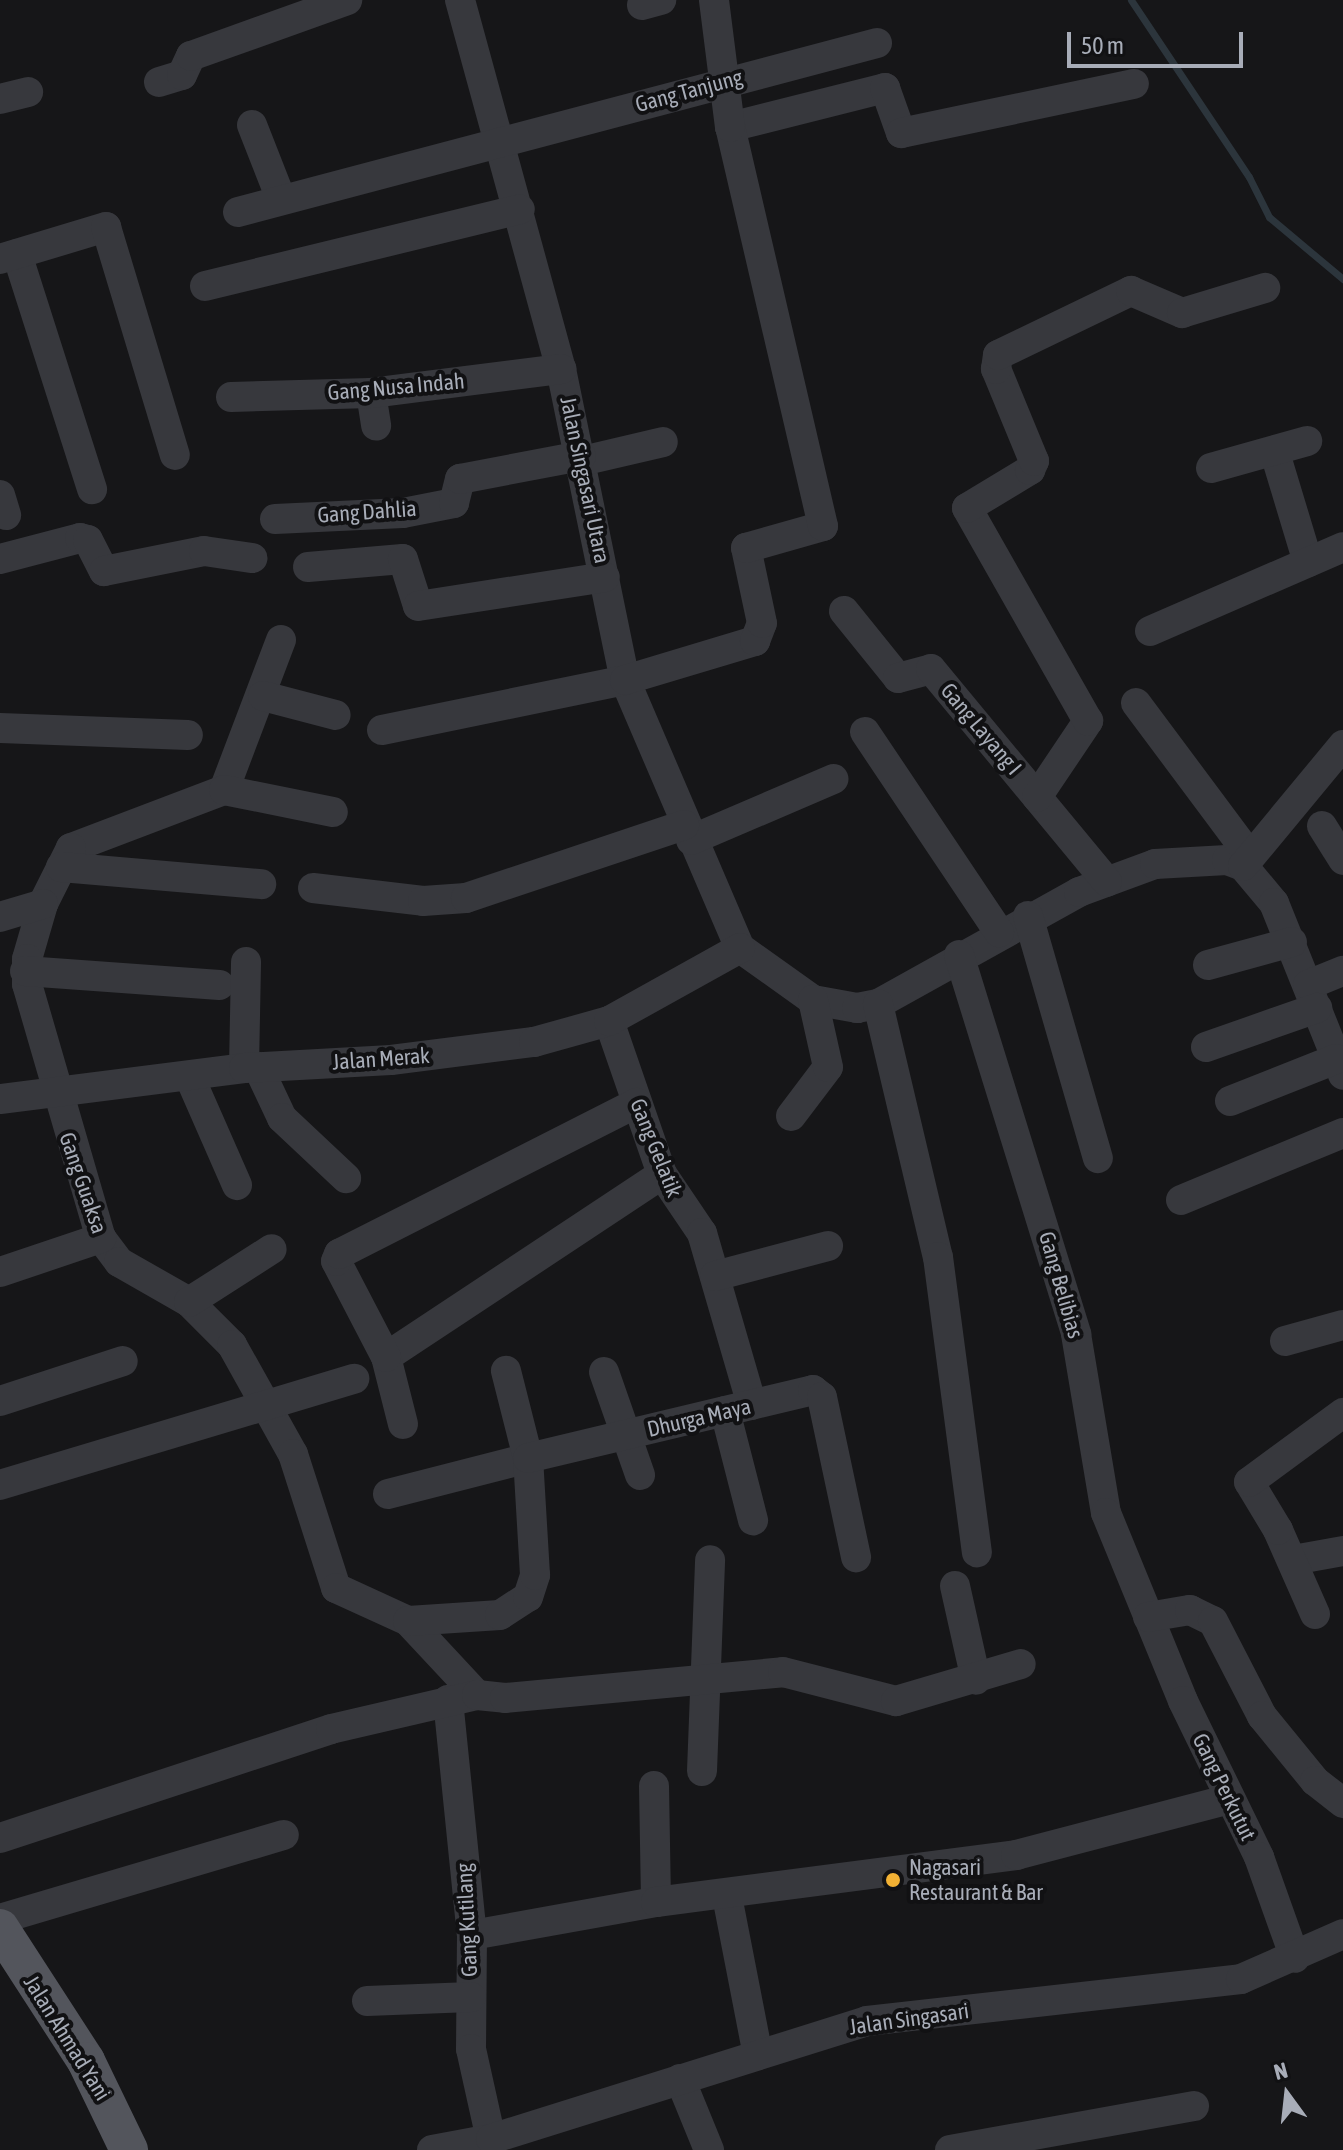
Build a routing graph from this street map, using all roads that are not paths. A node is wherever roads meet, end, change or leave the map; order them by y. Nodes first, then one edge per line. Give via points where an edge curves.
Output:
1 (347, 0) edge
2 (460, 0) edge
3 (714, 0) edge
4 (877, 43) dead end
5 (724, 81) junction
6 (159, 82) dead end
7 (1134, 84) dead end
8 (252, 125) dead end
9 (730, 127) junction
10 (501, 141) junction
11 (281, 199) junction
12 (520, 209) junction
13 (238, 212) dead end
14 (9, 256) edge
15 (205, 286) dead end
16 (1265, 288) dead end
17 (561, 369) junction
18 (371, 393) junction
19 (231, 397) dead end
20 (376, 426) dead end
21 (1307, 441) dead end
22 (663, 442) dead end
23 (1275, 453) junction
24 (175, 455) dead end
25 (582, 459) junction
26 (1211, 468) dead end
27 (92, 489) dead end
28 (275, 519) dead end
29 (1343, 547) edge
30 (252, 558) dead end
31 (0, 559) edge
32 (1308, 562) junction
33 (308, 567) dead end
34 (605, 577) junction
35 (844, 611) dead end
36 (1150, 631) dead end
37 (281, 640) dead end
38 (625, 680) junction
39 (263, 696) junction
40 (1136, 703) dead end
41 (336, 715) dead end
42 (0, 728) edge
43 (382, 730) dead end
44 (865, 732) dead end
45 (188, 735) dead end
46 (1343, 745) edge
47 (833, 779) dead end
48 (224, 790) junction
49 (1037, 797) junction
50 (333, 812) dead end
51 (1322, 826) dead end
52 (687, 832) junction
53 (1343, 860) edge
54 (1246, 861) junction
55 (61, 867) junction
56 (1107, 882) junction
57 (261, 884) dead end
58 (313, 888) dead end
59 (43, 904) junction
60 (1028, 916) junction
61 (0, 917) edge
62 (999, 932) junction
63 (1292, 942) junction
64 (740, 948) junction
65 (959, 955) junction
66 (246, 962) dead end
67 (1208, 965) dead end
68 (25, 971) junction
69 (1343, 971) edge
70 (219, 985) dead end
71 (1312, 996) junction
72 (813, 1000) junction
73 (878, 1004) junction
74 (609, 1021) junction
75 (1206, 1047) dead end
76 (1340, 1067) edge
77 (251, 1068) junction
78 (190, 1078) junction
79 (53, 1091) junction
80 (0, 1099) edge
81 (1230, 1101) dead end
82 (637, 1103) junction
83 (791, 1116) dead end
84 (1343, 1133) edge
85 (1098, 1158) dead end
86 (662, 1174) junction
87 (346, 1178) dead end
88 (237, 1185) dead end
89 (1181, 1200) dead end
90 (101, 1238) junction
91 (828, 1246) dead end
92 (272, 1249) dead end
93 (0, 1272) edge
94 (715, 1276) junction
95 (189, 1302) junction
96 (1343, 1325) edge
97 (1285, 1341) dead end
98 (386, 1357) junction
99 (123, 1361) dead end
100 (506, 1371) dead end
101 (604, 1372) dead end
102 (354, 1379) dead end
103 (0, 1401) edge
104 (266, 1402) junction
105 (738, 1408) junction
106 (1343, 1413) edge
107 (403, 1424) dead end
108 (628, 1435) junction
109 (528, 1458) junction
110 (640, 1475) dead end
111 (0, 1485) edge
112 (388, 1494) dead end
113 (753, 1520) dead end
114 (1343, 1551) edge
115 (977, 1552) dead end
116 (856, 1557) dead end
117 (710, 1560) dead end
118 (1293, 1560) junction
119 (955, 1586) dead end
120 (1315, 1614) dead end
121 (1148, 1617) junction
122 (408, 1621) junction
123 (1021, 1664) dead end
124 (976, 1680) junction
125 (705, 1682) junction
126 (463, 1698) junction
127 (702, 1771) dead end
128 (654, 1786) dead end
129 (1229, 1799) junction
130 (1343, 1803) edge
131 (284, 1835) dead end
132 (0, 1838) edge
133 (727, 1896) junction
134 (656, 1902) junction
135 (0, 1919) edge
136 (0, 1928) edge
137 (1343, 1934) edge
138 (472, 1935) junction
139 (1295, 1958) junction
140 (471, 1997) junction
141 (367, 2001) dead end
142 (758, 2055) junction
143 (680, 2079) junction
144 (1194, 2106) dead end
145 (491, 2139) junction
146 (129, 2150) edge
147 (432, 2150) edge
148 (709, 2150) edge
149 (950, 2150) edge

1 - 6 street via 191,56 182,75
2 - 10 street, Jalan Singasari Utara
3 - 5 street
4 - 5 street, Gang Tanjung
5 - 9 street
5 - 10 street, Gang Tanjung
7 - 9 street via 901,133 885,88
8 - 11 street
9 - 38 street via 823,526 746,548 762,623 755,641
10 - 11 street, Gang Tanjung
10 - 12 street, Jalan Singasari Utara
11 - 13 street, Gang Tanjung
12 - 15 street
12 - 17 street, Jalan Singasari Utara
14 - 24 street via 106,227
14 - 27 street
16 - 49 street via 1182,313 1131,291 998,355 996,369 1034,461 1030,470 967,508 1088,721
17 - 18 street, Gang Nusa Indah
17 - 25 street, Jalan Singasari Utara
18 - 19 street, Gang Nusa Indah
18 - 20 street
21 - 23 street
22 - 25 street
23 - 26 street
23 - 32 street
25 - 28 street, Gang Dahlia via 460,479 454,503 403,513
25 - 34 street, Jalan Singasari Utara
29 - 32 street
30 - 31 street via 204,551 104,571 88,540 80,538
32 - 36 street
33 - 34 street via 403,559 418,606
34 - 38 street, Jalan Singasari Utara
35 - 49 street, Gang Layang I via 898,678 931,669
37 - 39 street
38 - 43 street
38 - 52 street, Jalan Singasari Utara
39 - 41 street
39 - 48 street
40 - 54 street
42 - 45 street
44 - 62 street
46 - 54 street
47 - 52 street
48 - 50 street
48 - 55 street, Gang Guaksa via 81,840
49 - 56 street, Gang Layang I
51 - 53 street
52 - 58 street via 466,898 423,901
52 - 64 street, Jalan Singasari Utara
54 - 56 street via 1155,864
54 - 63 street
55 - 57 street
55 - 59 street, Gang Guaksa
56 - 60 street
59 - 61 street
59 - 68 street, Gang Guaksa
60 - 62 street
60 - 85 street
62 - 65 street
63 - 67 street
63 - 71 street
64 - 72 street
64 - 74 street, Jalan Merak
65 - 73 street
65 - 121 street, Gang Belibias via 1076,1334 1106,1513
66 - 77 street
68 - 70 street
68 - 79 street, Gang Guaksa
69 - 71 street
71 - 75 street
71 - 76 street
72 - 73 street via 845,1009
72 - 83 street via 828,1067
73 - 115 street via 938,1257
74 - 77 street, Jalan Merak via 534,1042 442,1055
74 - 82 street, Gang Gelatik
76 - 81 street
77 - 78 street, Jalan Merak
77 - 87 street via 282,1118
78 - 79 street, Jalan Merak
78 - 88 street
79 - 80 street, Jalan Merak
79 - 90 street, Gang Guaksa
82 - 86 street, Gang Gelatik
82 - 98 street via 339,1254 336,1261
84 - 89 street
86 - 94 street, Gang Gelatik via 682,1209 700,1225
86 - 98 street
90 - 93 street
90 - 95 street, Gang Guaksa via 119,1262
91 - 94 street
92 - 95 street
94 - 105 street, Gang Gelatik
95 - 104 street, Gang Guaksa via 232,1345
96 - 97 street
98 - 107 street
99 - 103 street
100 - 109 street
101 - 108 street
102 - 104 street
104 - 111 street
104 - 122 street, Gang Guaksa via 293,1454 332,1582 343,1594 364,1597
105 - 108 street, Dhurga Maya
105 - 113 street, Gang Gelatik
105 - 116 street, Dhurga Maya via 821,1393
106 - 118 street via 1250,1478
108 - 109 street, Dhurga Maya
108 - 110 street
109 - 112 street, Dhurga Maya
109 - 122 street via 535,1575 528,1597 500,1615
114 - 118 street
117 - 125 street
118 - 120 street
119 - 124 street
121 - 129 street, Gang Perkutut
121 - 130 street via 1190,1610 1213,1621 1262,1716 1315,1781
122 - 126 street, Gang Guaksa
123 - 124 street
124 - 125 street via 896,1701 783,1672
125 - 126 street
125 - 127 street
126 - 132 street via 331,1729
126 - 138 street, Gang Kutilang
128 - 134 street
129 - 133 street via 1016,1855
129 - 139 street, Gang Perkutut via 1259,1857
131 - 135 street
133 - 134 street
133 - 142 street
134 - 138 street
136 - 146 main road, Jalan Ahmad Yani via 86,2061
137 - 139 street, Jalan Singasari
138 - 140 street, Gang Kutilang
139 - 142 street, Jalan Singasari via 1226,1982 867,2021
140 - 141 street
140 - 145 street, Gang Kutilang via 471,2049
142 - 143 street, Jalan Singasari
143 - 145 street, Jalan Singasari
143 - 148 street
144 - 149 street
145 - 147 street, Jalan Singasari

